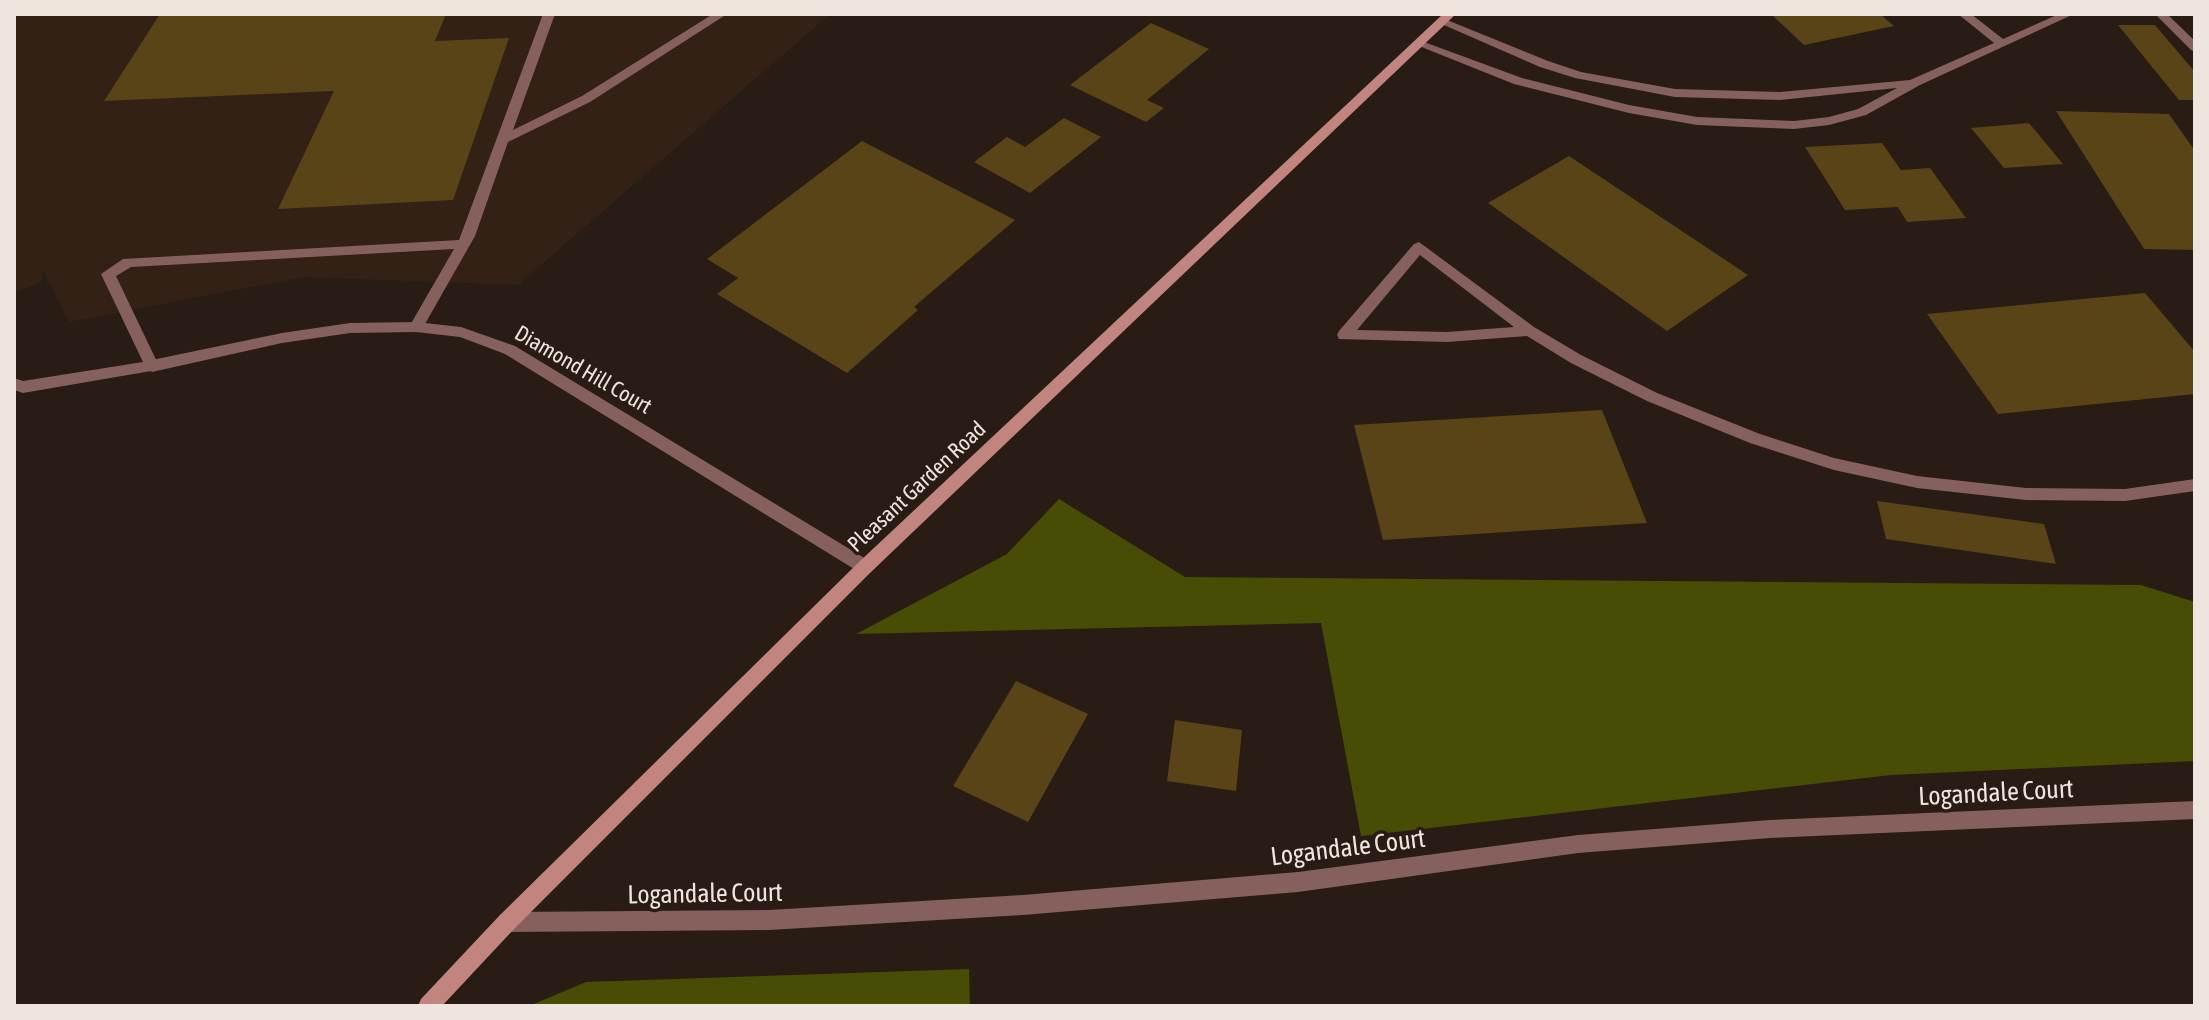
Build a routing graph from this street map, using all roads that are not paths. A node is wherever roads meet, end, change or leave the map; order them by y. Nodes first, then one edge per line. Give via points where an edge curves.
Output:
1 (549, 14) edge
2 (721, 14) edge
3 (1964, 14) edge
4 (2068, 14) edge
5 (2161, 14) edge
6 (1447, 18) edge
7 (2002, 43) junction
8 (1420, 44) junction
9 (2195, 48) edge
10 (1916, 82) junction
11 (1633, 87) junction
12 (1772, 96) junction
13 (1629, 109) junction
14 (1788, 125) junction
15 (503, 140) junction
16 (463, 244) junction
17 (416, 327) junction
18 (1529, 331) junction
19 (152, 366) junction
20 (14, 384) edge
21 (2195, 485) edge
22 (865, 567) junction
23 (2195, 810) edge
24 (507, 922) junction
25 (428, 1006) edge

1 - 15 street
2 - 15 street via 586,99
3 - 7 street
4 - 7 street
5 - 9 street
6 - 8 main road, Pleasant Garden Road
6 - 11 street via 1544,64
7 - 10 street
8 - 13 street via 1518,81
8 - 22 main road, Pleasant Garden Road
10 - 12 street
10 - 14 street via 1862,112
11 - 12 street
11 - 13 street
12 - 14 street
13 - 14 street via 1697,121
15 - 16 street
16 - 17 street
16 - 19 street via 128,262 108,274
17 - 19 street, Diamond Hill Court via 350,328 282,338
17 - 22 street, Diamond Hill Court via 461,332 510,350
18 - 18 street via 1419,247 1344,335 1447,337
18 - 21 street via 1652,397 1834,464 1917,482 2026,494 2125,495
19 - 20 street, Diamond Hill Court via 23,387
22 - 24 main road, Pleasant Garden Road
23 - 24 street, Logandale Court via 1770,829 1578,844 1298,882 1023,905 769,920
24 - 25 main road, Pleasant Garden Road

